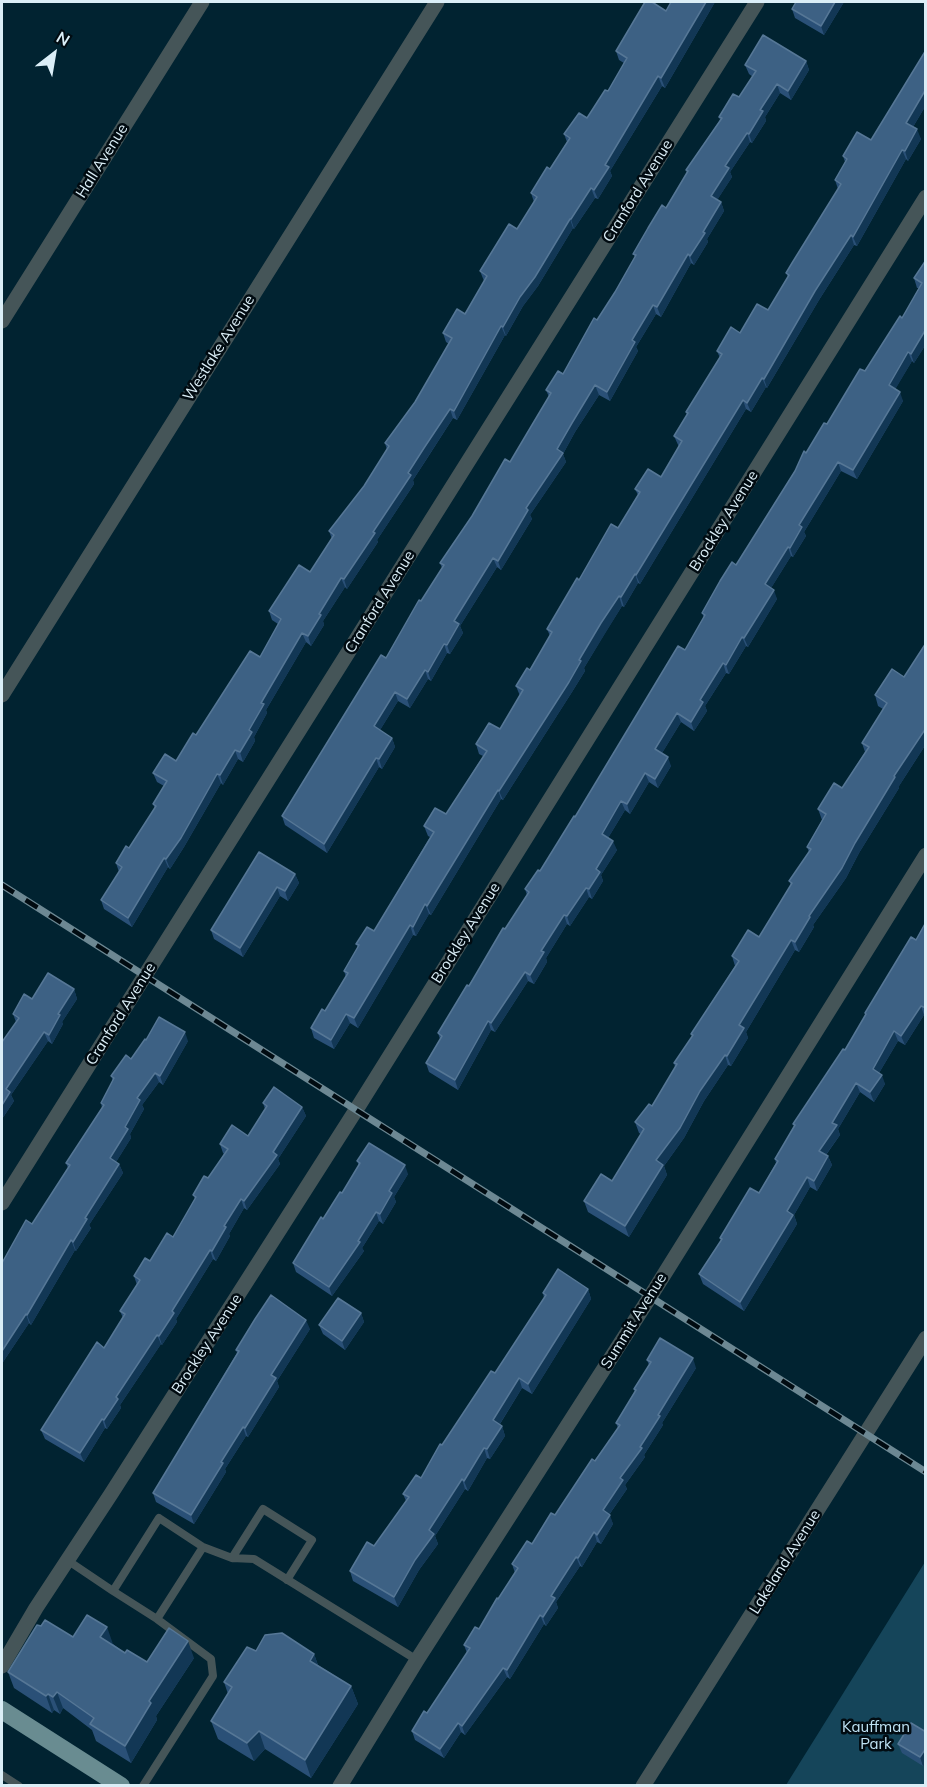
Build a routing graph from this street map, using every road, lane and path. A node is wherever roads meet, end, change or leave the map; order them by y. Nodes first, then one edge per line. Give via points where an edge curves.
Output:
1 (202, 2) edge
2 (436, 2) edge
3 (757, 2) edge
4 (926, 197) edge
5 (2, 321) edge
6 (2, 695) edge
7 (926, 855) edge
8 (2, 1203) edge
9 (926, 1338) edge
10 (203, 1547) junction
11 (232, 1558) junction
12 (68, 1560) junction
13 (287, 1580) junction
14 (113, 1591) junction
15 (157, 1619) junction
16 (417, 1660) junction
17 (2, 1666) edge
18 (2, 1710) edge
19 (2, 1775) edge
20 (109, 1782) edge
21 (19, 1785) edge
22 (143, 1785) edge
23 (340, 1785) edge
24 (643, 1785) edge

1 - 5 street, Hall Avenue
2 - 6 street, Westlake Avenue
3 - 8 street, Cranford Avenue
4 - 12 street, Brockley Avenue via 356,1110
7 - 16 street, Summit Avenue
9 - 24 street, Lakeland Avenue
10 - 11 lane
10 - 14 lane via 159,1518
10 - 15 lane
11 - 13 lane via 254,1559
11 - 13 lane via 263,1509 312,1540
12 - 14 lane
12 - 17 street, Brockley Avenue
13 - 16 lane
14 - 15 lane
15 - 22 lane via 211,1659 213,1676
16 - 23 street, Summit Avenue
18 - 20 main road
19 - 21 lane

